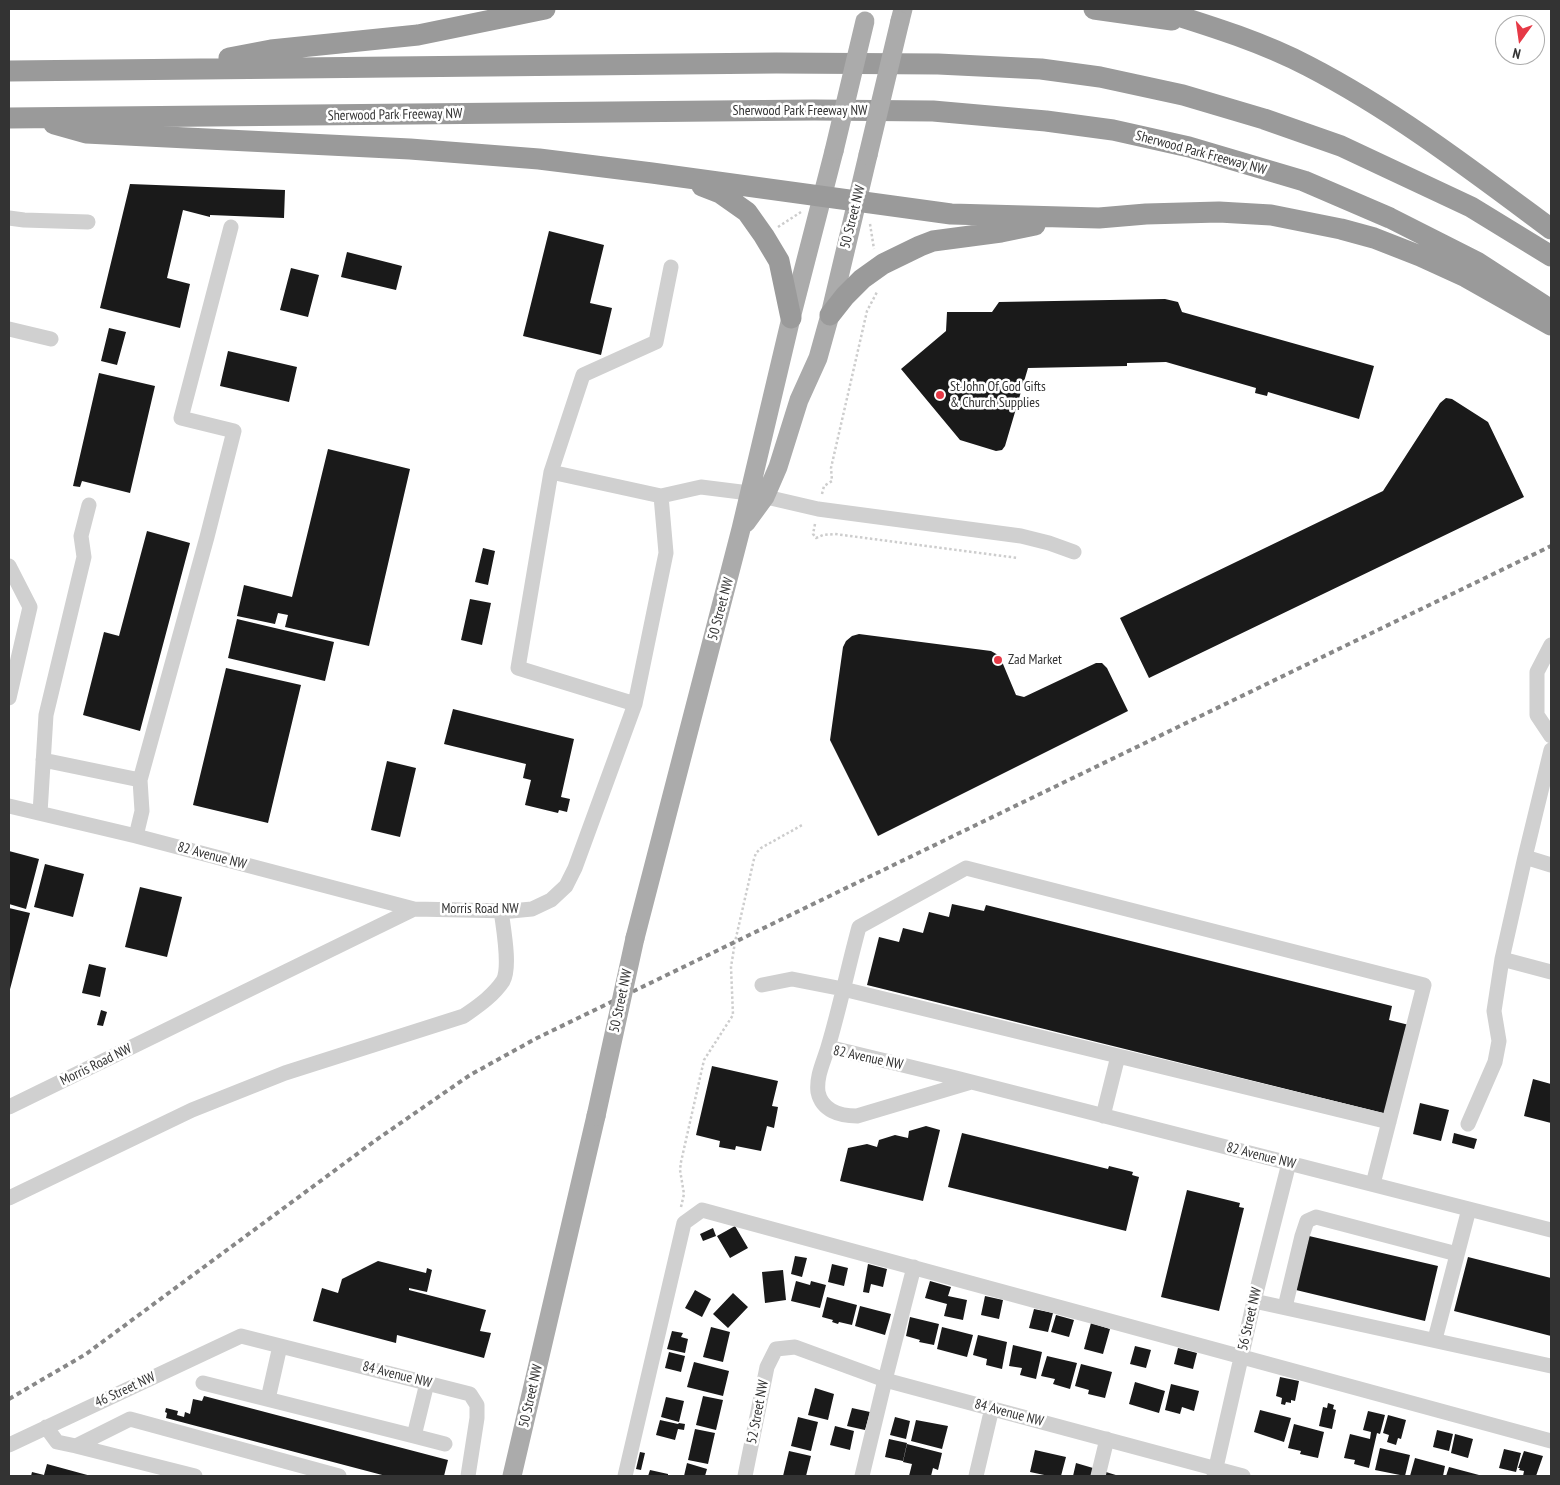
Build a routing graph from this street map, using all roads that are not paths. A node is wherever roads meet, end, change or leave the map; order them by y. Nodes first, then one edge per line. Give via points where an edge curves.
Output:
1 (545, 9) edge
2 (1094, 9) edge
3 (1156, 9) edge
4 (866, 15) edge
5 (901, 15) edge
6 (1212, 26) junction
7 (176, 69) junction
8 (9, 71) edge
9 (9, 118) edge
10 (34, 118) junction
11 (678, 176) junction
12 (823, 196) junction
13 (857, 201) junction
14 (1062, 217) junction
15 (9, 218) edge
16 (88, 222) dead end
17 (231, 227) dead end
18 (1551, 229) edge
19 (1551, 256) edge
20 (672, 267) dead end
21 (1551, 310) edge
22 (830, 315) junction
23 (791, 318) junction
24 (1551, 325) edge
25 (9, 329) edge
26 (52, 339) dead end
27 (551, 472) junction
28 (757, 495) junction
29 (660, 496) junction
30 (89, 505) dead end
31 (1074, 552) dead end
32 (9, 566) edge
33 (1551, 645) edge
34 (9, 698) edge
35 (635, 704) junction
36 (1551, 736) edge
37 (1551, 750) edge
38 (43, 760) junction
39 (140, 780) junction
40 (9, 806) edge
41 (40, 813) junction
42 (136, 836) junction
43 (1525, 857) junction
44 (1551, 865) edge
45 (414, 909) junction
46 (501, 910) junction
47 (1502, 959) junction
48 (1551, 972) edge
49 (762, 985) dead end
50 (843, 989) junction
51 (828, 1047) junction
52 (1118, 1056) junction
53 (971, 1082) junction
54 (9, 1107) edge
55 (1104, 1116) junction
56 (1389, 1122) junction
57 (1468, 1124) dead end
58 (1289, 1163) junction
59 (1373, 1184) junction
60 (9, 1198) edge
61 (1469, 1209) junction
62 (1551, 1230) edge
63 (1457, 1254) junction
64 (914, 1267) junction
65 (1254, 1300) junction
66 (1285, 1307) junction
67 (241, 1336) joint
68 (1435, 1340) junction
69 (280, 1346) junction
70 (776, 1348) joint
71 (1241, 1357) junction
72 (1551, 1366) edge
73 (885, 1380) junction
74 (203, 1383) dead end
75 (427, 1383) junction
76 (268, 1399) junction
77 (992, 1408) junction
78 (46, 1427) junction
79 (414, 1436) junction
80 (1106, 1439) junction
81 (1551, 1441) edge
82 (446, 1444) dead end
83 (9, 1445) edge
84 (76, 1446) junction
85 (1214, 1472) edge
86 (195, 1476) edge
87 (339, 1476) edge
88 (468, 1476) edge
89 (512, 1476) edge
90 (625, 1476) edge
91 (745, 1476) edge
92 (862, 1476) edge
93 (976, 1476) edge
94 (1098, 1476) edge
95 (1243, 1476) edge

1 - 7 highway via 418,35 271,50
2 - 6 highway
3 - 6 highway
4 - 12 main road, 50 Street NW, bridge
5 - 13 main road, 50 Street NW, bridge
6 - 18 highway via 1308,66 1352,92 1436,146
7 - 8 highway
7 - 19 highway via 938,64 1042,69 1100,77 1183,95 1341,146 1471,207
9 - 10 highway, Sherwood Park Freeway NW
10 - 11 highway via 86,133 410,149 539,159
10 - 21 highway, Sherwood Park Freeway NW via 814,110 933,111 1046,121 1114,130 1170,143 1304,181 1390,218 1477,262
11 - 12 highway
11 - 23 highway via 720,194 747,212 779,261
12 - 13 highway
12 - 23 main road, 50 Street NW
13 - 14 highway via 951,214
13 - 22 main road, 50 Street NW
14 - 22 highway via 1029,227 933,242 877,267 844,296
14 - 24 highway via 1219,212 1271,215 1341,229 1374,238 1466,277
15 - 16 street
17 - 39 street via 181,418 234,431
20 - 27 street via 656,342 583,375
22 - 28 main road, 50 Street NW via 818,358 799,400 778,467
23 - 28 main road, 50 Street NW
25 - 26 street
27 - 29 street
27 - 35 street via 518,668
28 - 29 street via 701,487
28 - 31 street via 818,509 1021,536
28 - 89 main road, 50 Street NW, bridge via 742,529 635,938
29 - 35 street, Morris Road NW via 666,553
30 - 38 street via 81,536 84,557 46,715
32 - 34 street via 30,607
33 - 36 street via 1537,672 1537,715
35 - 46 street, Morris Road NW via 566,886 551,900 532,909
37 - 43 street
38 - 39 street
38 - 41 street
39 - 42 street via 142,811
40 - 41 street, 82 Avenue NW
41 - 42 street, 82 Avenue NW
42 - 45 street, 82 Avenue NW
43 - 44 street
43 - 47 street
45 - 46 street, Morris Road NW
45 - 54 street, Morris Road NW
46 - 60 street via 507,958 504,980 486,1001 464,1016 285,1072 192,1110
47 - 48 street
47 - 57 street via 1494,1011 1499,1041 1495,1062
49 - 50 street via 792,979
50 - 51 street
50 - 52 street
50 - 56 street via 859,927 966,868 1424,985
51 - 53 street, 82 Avenue NW
51 - 53 street, 82 Avenue NW via 818,1077 818,1093 824,1106 844,1116 872,1112
52 - 55 street
52 - 56 street
53 - 55 street, 82 Avenue NW
55 - 58 street, 82 Avenue NW
56 - 59 street
58 - 59 street, 82 Avenue NW
58 - 65 street, 56 Street NW
59 - 61 street, 82 Avenue NW
61 - 62 street, 82 Avenue NW
61 - 63 street
63 - 66 street via 1316,1217 1307,1221
63 - 68 street
64 - 71 street
64 - 73 street
64 - 90 street via 702,1210 684,1223
65 - 66 street
65 - 71 street, 56 Street NW
66 - 68 street
67 - 69 street, 84 Avenue NW
67 - 78 street, 46 Street NW
68 - 72 street
69 - 75 street, 84 Avenue NW
69 - 76 street
70 - 73 street, 84 Avenue NW via 795,1348
70 - 91 street, 52 Street NW via 767,1367
71 - 81 street
71 - 85 street, 56 Street NW
73 - 77 street, 84 Avenue NW
73 - 92 street
74 - 76 street
75 - 79 street
75 - 88 street, 84 Avenue NW via 470,1394 477,1405
76 - 79 street
77 - 80 street, 84 Avenue NW
77 - 93 street
78 - 83 street, 46 Street NW
78 - 84 street via 57,1442
79 - 82 street
80 - 85 street, 84 Avenue NW
80 - 94 street
84 - 86 street
84 - 87 street via 130,1419
85 - 95 street, 84 Avenue NW

